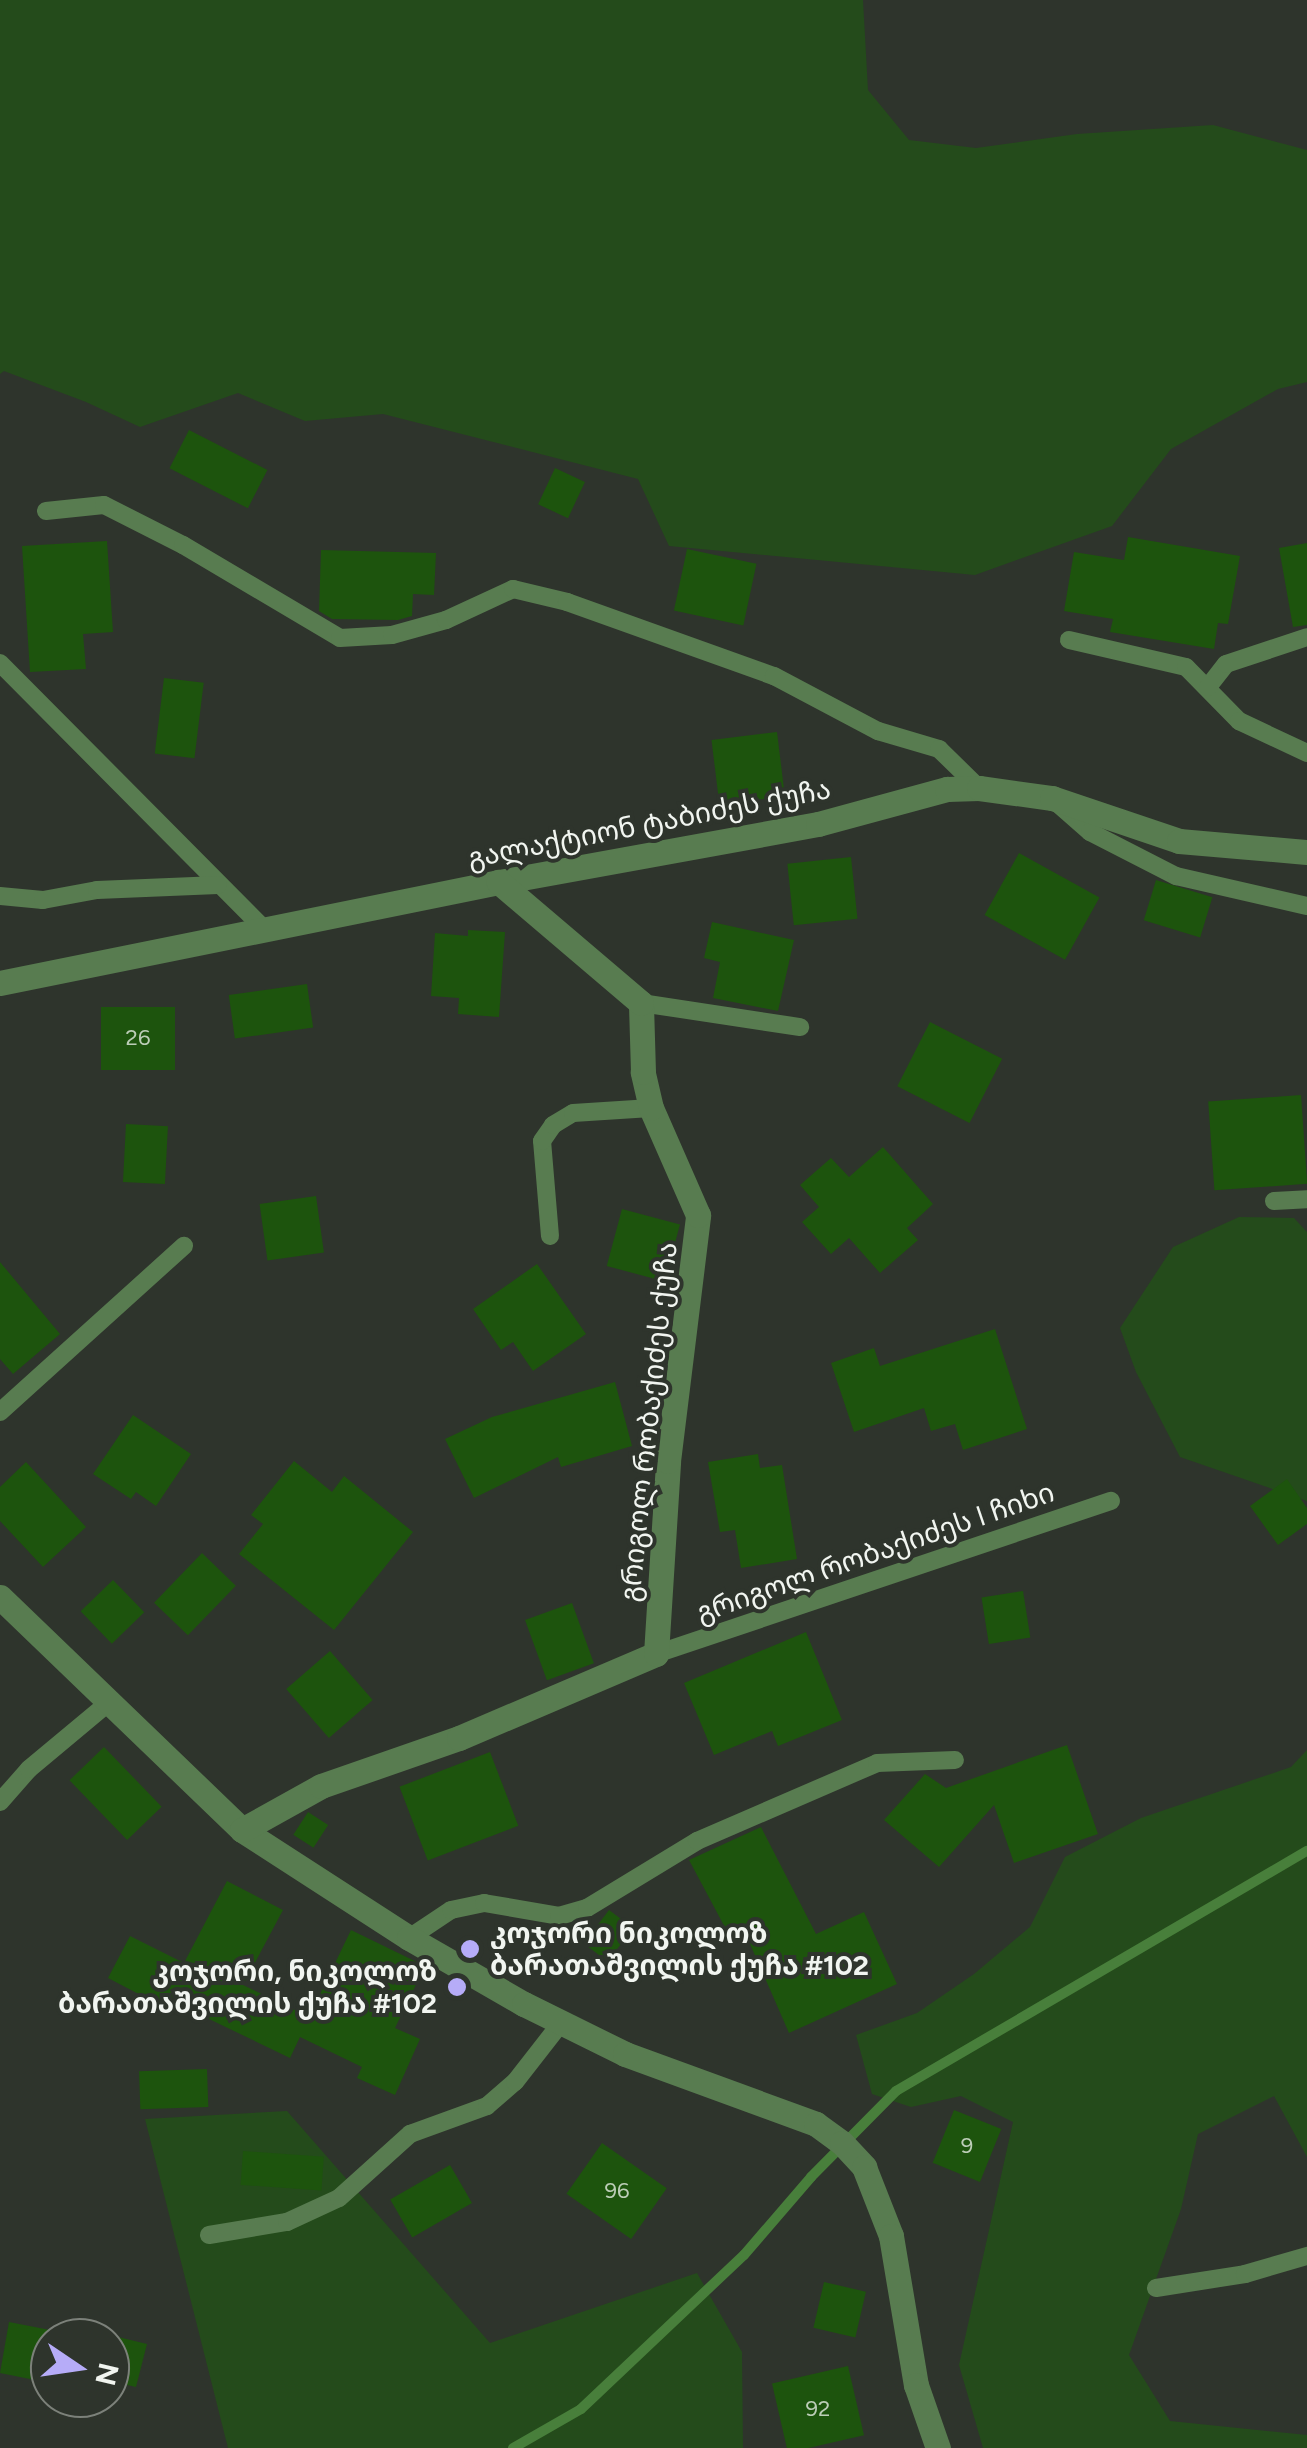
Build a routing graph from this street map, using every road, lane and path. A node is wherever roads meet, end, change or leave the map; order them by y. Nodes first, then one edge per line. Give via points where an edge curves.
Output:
1 (46, 511) dead end
2 (1307, 637) edge
3 (1069, 640) dead end
4 (0, 664) edge
5 (1208, 687) junction
6 (1307, 754) edge
7 (979, 788) junction
8 (1052, 798) junction
9 (1307, 852) edge
10 (499, 882) junction
11 (218, 885) junction
12 (0, 896) edge
13 (1307, 906) edge
14 (264, 929) junction
15 (0, 984) edge
16 (640, 1002) junction
17 (800, 1027) dead end
18 (651, 1108) junction
19 (1307, 1199) edge
20 (1274, 1201) dead end
21 (550, 1236) dead end
22 (184, 1246) dead end
23 (0, 1412) edge
24 (1111, 1501) dead end
25 (0, 1597) edge
26 (656, 1654) junction
27 (107, 1704) junction
28 (954, 1760) dead end
29 (0, 1802) edge
30 (242, 1830) junction
31 (409, 1938) junction
32 (561, 2022) junction
33 (209, 2235) dead end
34 (1307, 2256) edge
35 (1156, 2288) dead end
36 (938, 2448) edge

1 - 7 lane via 104,505 340,638 446,620 513,589 568,602 774,676 878,730 939,749
2 - 5 lane via 1226,664
3 - 5 lane via 1186,667
4 - 11 lane
5 - 6 lane via 1239,721
7 - 8 street, გალაქტიონ ტაბიძეს ქუჩა
7 - 10 street, გალაქტიონ ტაბიძეს ქუჩა via 947,789 818,824
8 - 9 street, გალაქტიონ ტაბიძეს ქუჩა via 1179,840
8 - 13 lane via 1090,832 1176,876
10 - 14 street, გალაქტიონ ტაბიძეს ქუჩა
10 - 16 street
11 - 12 lane via 98,890 44,900
11 - 14 lane
14 - 15 street, გალაქტიონ ტაბიძეს ქუჩა
16 - 17 lane
16 - 18 street, გრიგოლ რობაქიძეს ქუჩა
18 - 21 lane via 573,1113 552,1125 542,1142
18 - 26 street, გრიგოლ რობაქიძეს ქუჩა via 698,1215 668,1461
19 - 20 lane
22 - 23 lane
24 - 26 lane, გრიგოლ რობაქიძეს I ჩიხი
25 - 27 street
26 - 30 street via 459,1738 321,1786
27 - 29 lane
27 - 30 street
28 - 31 lane via 877,1763 697,1841 587,1908 560,1916 484,1903 451,1910
30 - 31 street
31 - 32 street
32 - 33 lane via 515,2082 486,2106 410,2134 338,2198 287,2222
32 - 36 street via 625,2054 816,2124 842,2142 864,2167 891,2236 916,2385
34 - 35 lane

